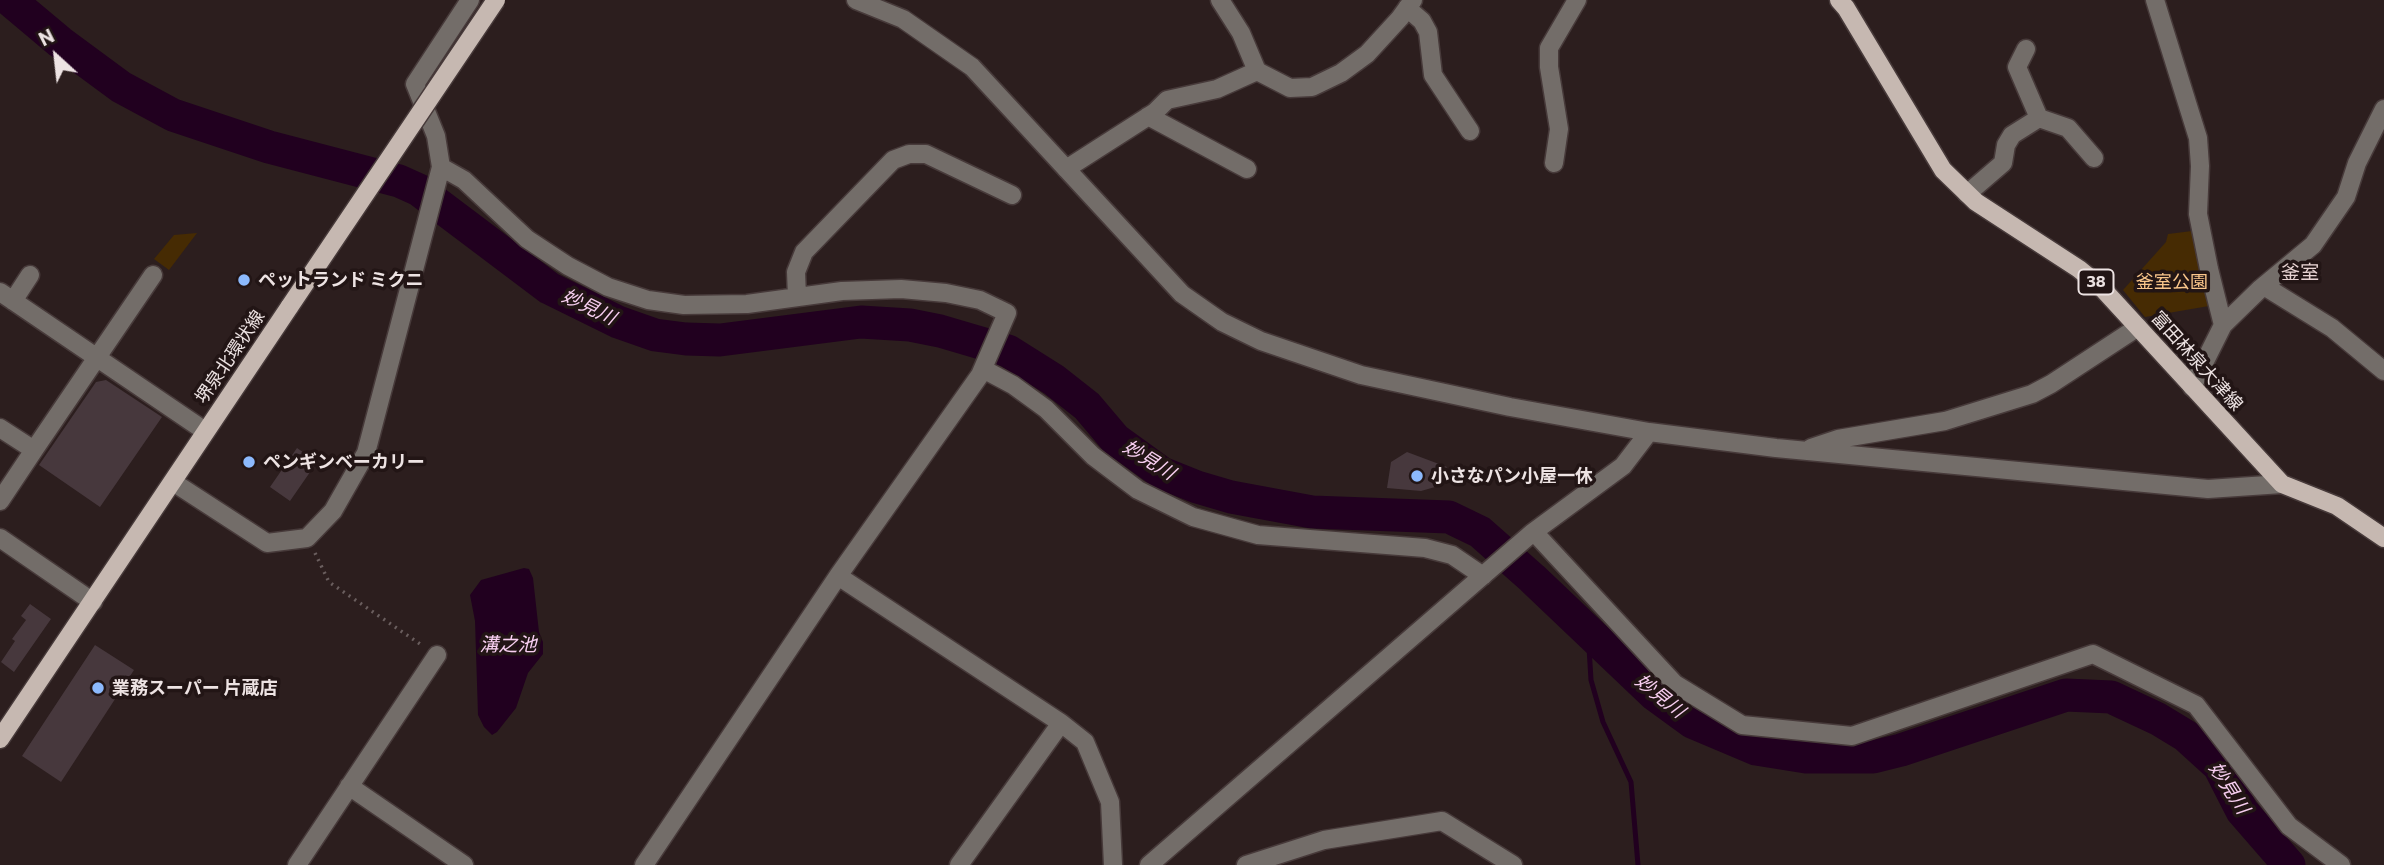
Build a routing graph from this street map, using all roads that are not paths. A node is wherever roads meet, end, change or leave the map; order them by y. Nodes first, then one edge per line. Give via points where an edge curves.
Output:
1 (470, 0) edge
2 (496, 0) edge
3 (856, 0) edge
4 (1220, 0) edge
5 (1577, 0) edge
6 (1839, 0) edge
7 (2155, 0) edge
8 (1410, 4) edge
9 (2026, 49) dead end
10 (1257, 71) junction
11 (2384, 109) edge
12 (1148, 116) junction
13 (2039, 118) junction
14 (1469, 131) dead end
15 (2094, 159) dead end
16 (1554, 163) dead end
17 (441, 167) junction
18 (1066, 169) junction
19 (1247, 169) dead end
20 (1967, 194) junction
21 (1012, 195) dead end
22 (30, 275) dead end
23 (153, 275) dead end
24 (2264, 286) junction
25 (6, 296) edge
26 (797, 297) junction
27 (2223, 325) junction
28 (2137, 327) junction
29 (96, 358) junction
30 (983, 369) junction
31 (2384, 371) edge
32 (2192, 387) junction
33 (0, 428) edge
34 (205, 431) junction
35 (1649, 432) junction
36 (34, 450) junction
37 (1804, 451) junction
38 (173, 482) junction
39 (2282, 484) junction
40 (0, 501) edge
41 (1533, 532) junction
42 (0, 538) edge
43 (2384, 538) edge
44 (1484, 575) junction
45 (838, 576) junction
46 (93, 601) junction
47 (437, 656) road end
48 (1061, 723) junction
49 (0, 739) edge
50 (349, 786) junction
51 (297, 865) edge
52 (464, 865) edge
53 (644, 865) edge
54 (959, 865) edge
55 (1113, 865) edge
56 (1149, 865) edge
57 (1246, 865) edge
58 (1513, 865) edge
59 (2341, 865) edge

1 - 17 street via 415,84 436,136
2 - 34 main road, 堺泉北環状線, bridge
3 - 18 street via 903,19 972,68
4 - 10 street
5 - 16 street via 1549,48 1559,130
6 - 20 main road, 富田林泉大津線 / 38 via 1942,170
7 - 27 street via 2198,138 2198,214
8 - 10 street via 1367,54 1312,87 1290,88
8 - 14 street via 1428,32 1433,75
9 - 13 street via 2017,67
10 - 12 street via 1217,89 1167,100
11 - 24 street via 2346,197 2313,245
12 - 18 street
12 - 19 street
13 - 15 street via 2068,128
13 - 20 street via 2012,135 2003,163
17 - 26 street via 464,180 527,239 608,287 684,305
17 - 38 street via 366,453 333,511 307,538 267,543
18 - 35 street via 1182,294 1222,322 1261,341 1362,375
20 - 28 main road, 富田林泉大津線 / 38 via 2080,269
21 - 26 street via 926,154 893,160 804,252 796,272
22 - 25 street
23 - 29 street
24 - 27 street
24 - 31 street via 2332,328
25 - 29 street
26 - 30 street via 901,289 980,300 1007,313
27 - 32 street
28 - 32 main road, 富田林泉大津線 / 38
28 - 37 street via 2032,394 1945,421 1838,439
29 - 34 street
29 - 36 street
30 - 44 street via 1046,409 1093,456 1138,490 1193,517 1258,535 1425,548 1452,555
30 - 45 street
32 - 39 main road, 富田林泉大津線 / 38
33 - 36 street
34 - 38 main road, 堺泉北環状線
35 - 37 street
35 - 41 street via 1623,466
36 - 40 street
37 - 39 street via 2208,489
38 - 46 main road, 堺泉北環状線
39 - 43 main road, 富田林泉大津線 / 38 via 2337,506
41 - 44 street
41 - 59 street via 1675,684 1742,725 1852,736 2093,654 2196,705 2289,826
42 - 46 street
44 - 56 street
45 - 48 street
45 - 53 street
46 - 49 main road, 堺泉北環状線
47 - 50 street
48 - 54 street
48 - 55 street via 1085,742 1110,802
50 - 51 street
50 - 52 street
57 - 58 street via 1324,840 1442,821

